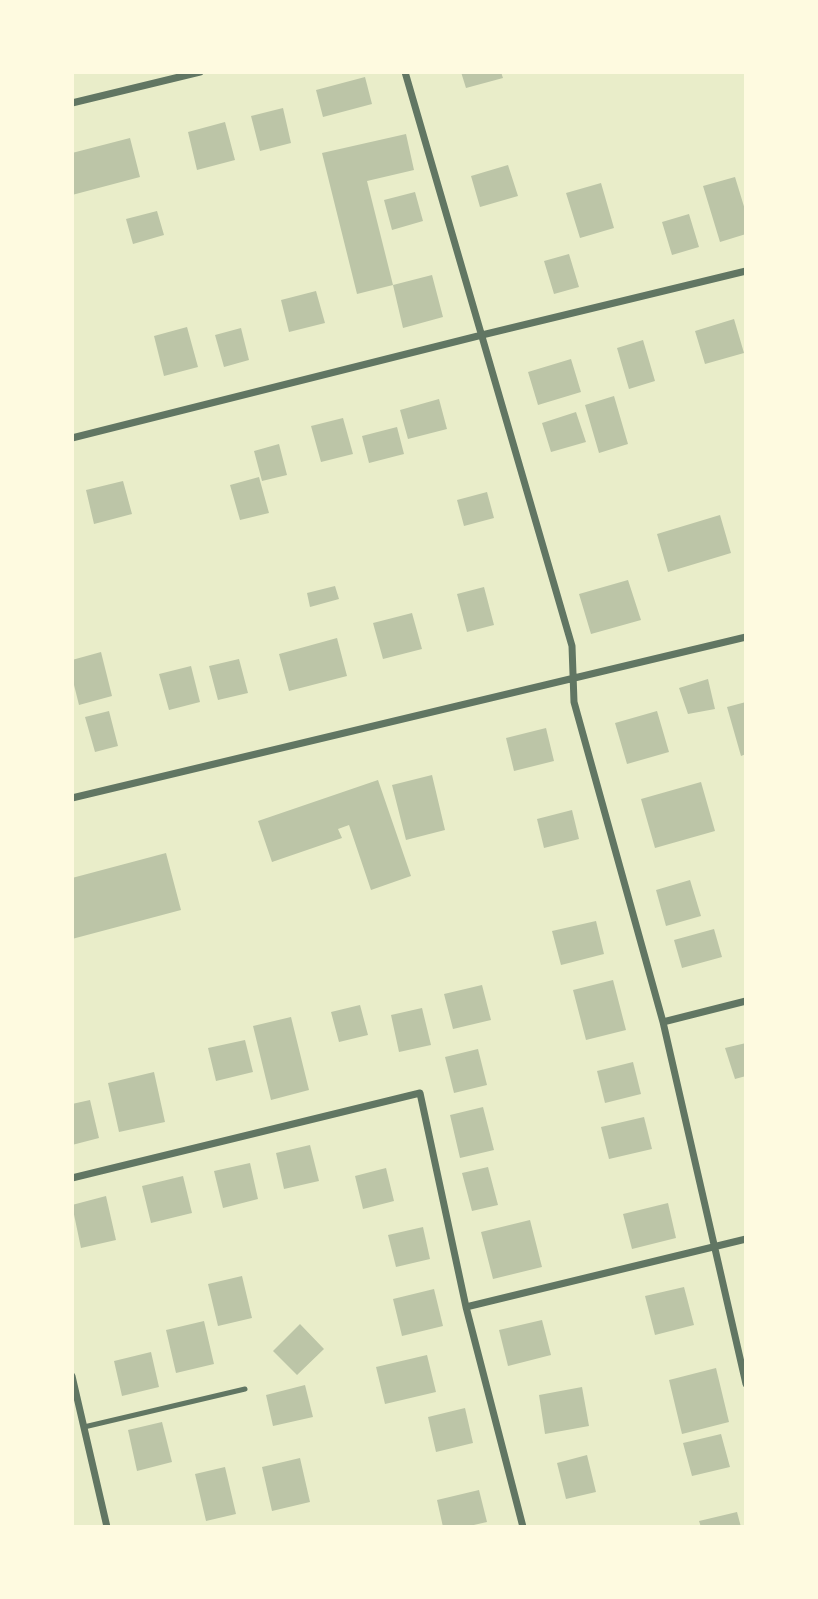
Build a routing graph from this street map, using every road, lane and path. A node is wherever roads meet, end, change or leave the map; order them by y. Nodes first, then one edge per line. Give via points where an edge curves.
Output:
1 (200, 72) edge
2 (405, 72) edge
3 (72, 103) edge
4 (746, 271) edge
5 (482, 335) junction
6 (72, 438) edge
7 (746, 637) edge
8 (573, 677) junction
9 (72, 798) edge
10 (746, 1001) edge
11 (663, 1022) junction
12 (72, 1178) edge
13 (746, 1238) edge
14 (713, 1247) junction
15 (467, 1307) junction
16 (72, 1376) edge
17 (746, 1384) edge
18 (245, 1389) dead end
19 (83, 1427) junction
20 (107, 1527) edge
21 (523, 1527) edge

1 - 3 street
2 - 5 street
4 - 5 street
5 - 6 street
5 - 8 street via 572,646
7 - 8 street
8 - 9 street
8 - 11 street via 574,702
10 - 11 street
11 - 14 street
12 - 15 street via 420,1093
13 - 14 street
14 - 15 street
14 - 17 street
15 - 21 street
16 - 19 street
18 - 19 lane
19 - 20 street

